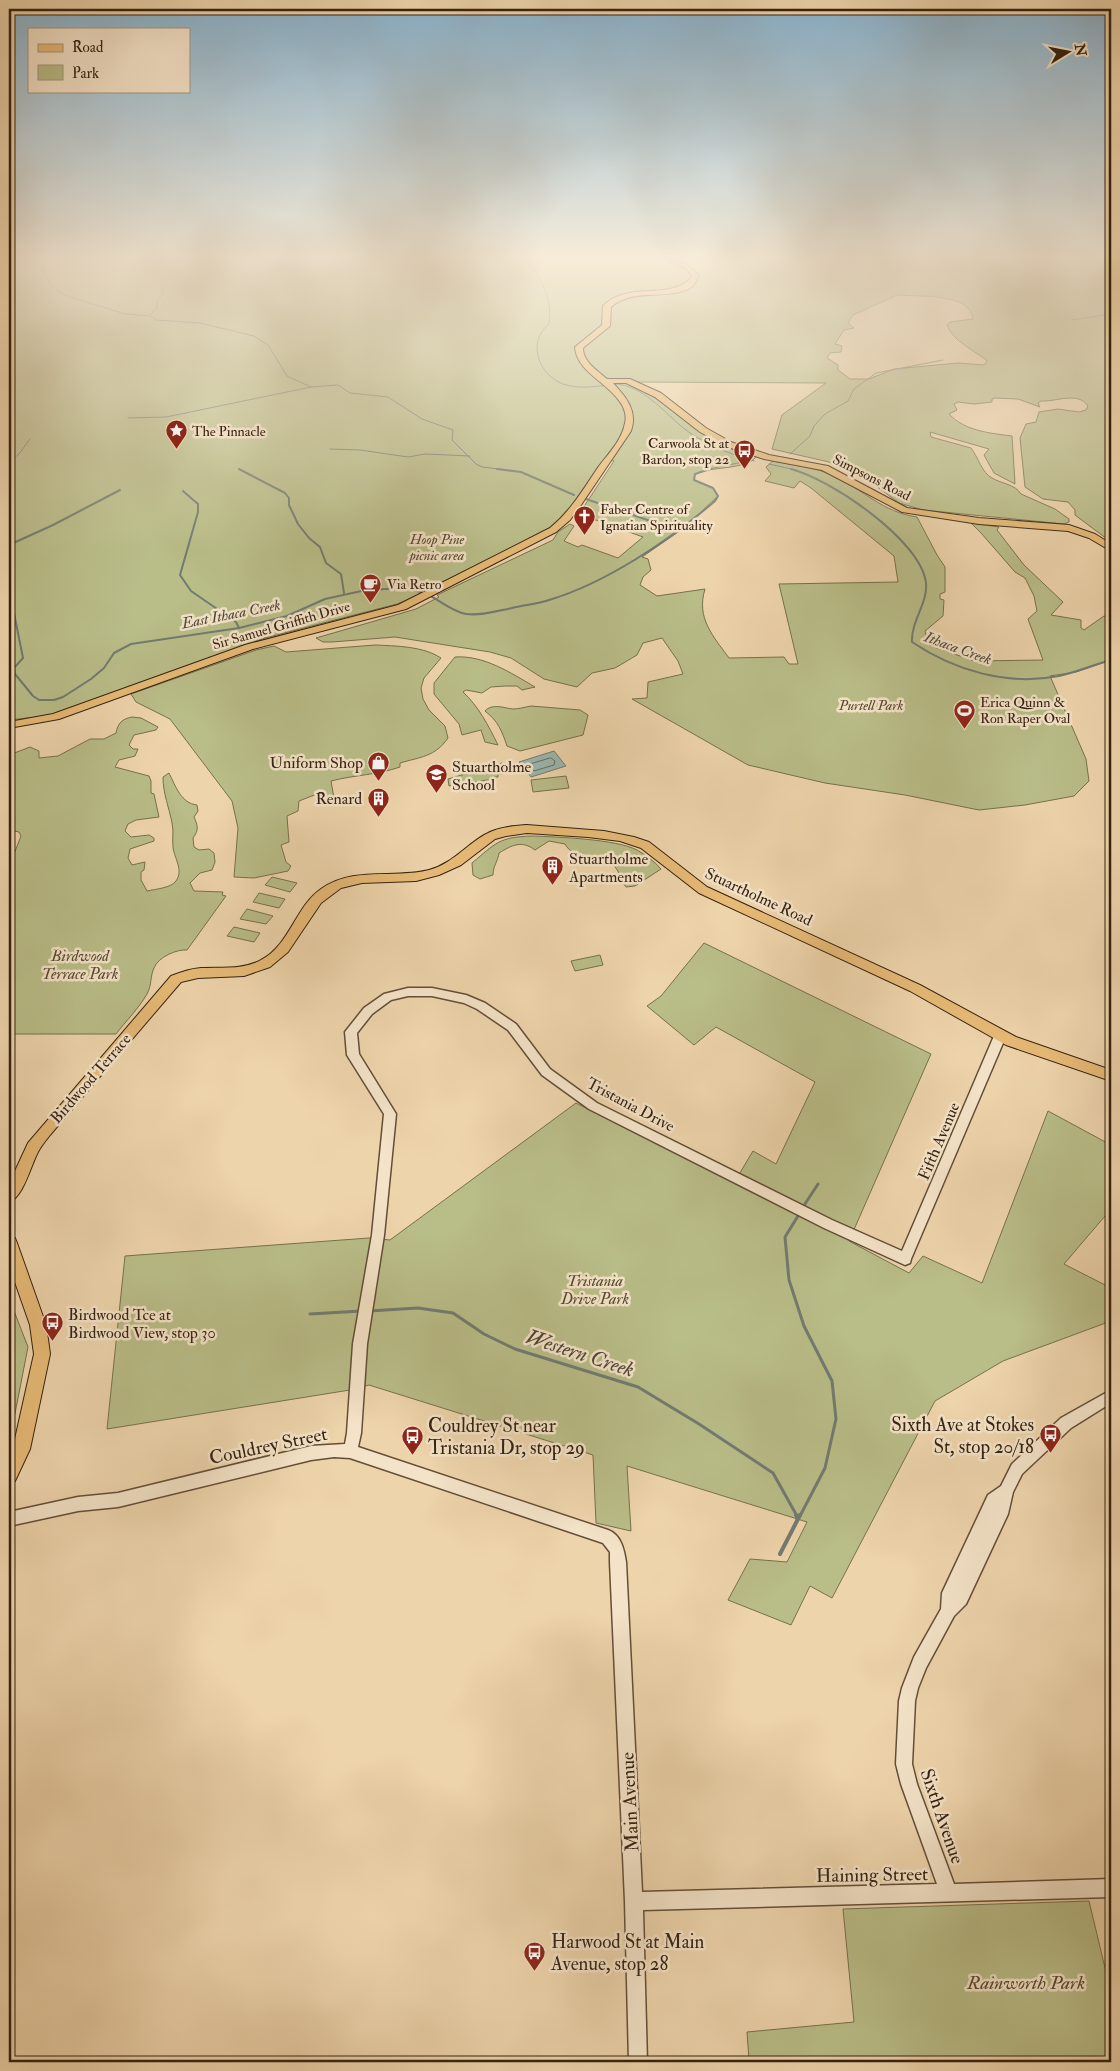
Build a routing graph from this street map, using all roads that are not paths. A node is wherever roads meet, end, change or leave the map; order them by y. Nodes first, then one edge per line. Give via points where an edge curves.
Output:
1 (579, 356) edge
2 (589, 368) junction
3 (627, 381) junction
4 (609, 383) junction
5 (1111, 548) edge
6 (9, 725) edge
7 (189, 974) joint
8 (1000, 1036) junction
9 (1111, 1076) edge
10 (9, 1196) edge
11 (9, 1243) edge
12 (905, 1259) joint
13 (1111, 1396) edge
14 (350, 1451) junction
15 (9, 1475) edge
16 (9, 1519) edge
17 (613, 1542) joint
18 (1111, 1888) edge
19 (949, 1893) junction
20 (634, 1901) junction
21 (638, 2062) edge

1 - 2 main road, Sir Samuel Griffith Drive
2 - 3 main road
2 - 4 main road, Sir Samuel Griffith Drive
3 - 4 main road, Simpsons Road
3 - 5 main road, Simpsons Road via 658,395 703,430 728,444 759,455 825,468 905,510 979,521 1069,528 1092,536
4 - 6 main road, Sir Samuel Griffith Drive via 626,401 630,413 629,426 566,519 537,539 423,598 386,612 249,647 62,715
7 - 8 main road, Stuartholme Road via 244,971 267,964 283,949 312,903 335,886 355,879 415,877 437,872 492,836 527,829 625,838 646,845 692,884 915,988
7 - 10 main road, Birdwood Terrace via 176,979 167,988 45,1131 33,1147
8 - 9 main road, Stuartholme Road
8 - 12 street, Fifth Avenue
11 - 15 main road via 38,1325 42,1354 21,1449
12 - 14 street, Tristania Drive via 593,1106 546,1072 512,1027 481,1006 448,994 417,991 399,994 378,1003 351,1032 353,1055 390,1114 378,1235 360,1344
13 - 19 street, Sixth Avenue via 1066,1423 1021,1464 1006,1491 1003,1509 961,1599 950,1611 910,1688 904,1764
14 - 16 street, Couldrey Street via 311,1453 118,1500 78,1504
14 - 17 street, Couldrey Street via 608,1536
17 - 20 street, Main Avenue via 618,1562
18 - 19 street, Haining Street
19 - 20 street, Haining Street
20 - 21 street, Main Avenue

